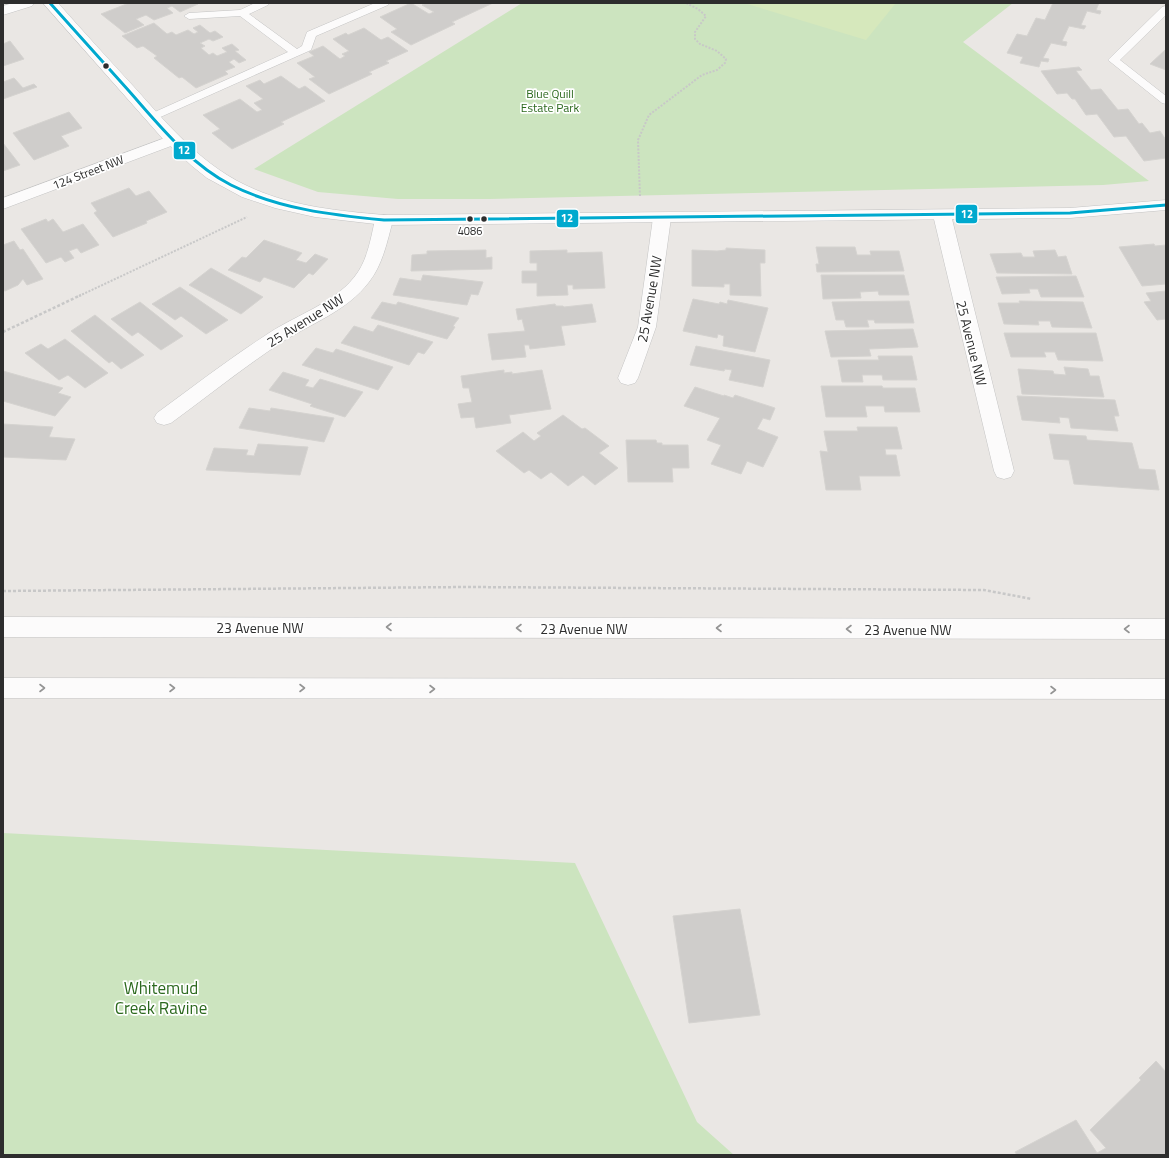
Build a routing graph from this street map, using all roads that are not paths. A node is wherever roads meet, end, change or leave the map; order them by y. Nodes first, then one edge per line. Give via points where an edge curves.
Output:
1 (27, 3) edge
2 (50, 3) edge
3 (264, 3) edge
4 (380, 3) edge
5 (1166, 9) edge
6 (3, 11) edge
7 (242, 13) junction
8 (189, 16) dead end
9 (296, 53) junction
10 (1166, 101) edge
11 (152, 117) junction
12 (173, 140) junction
13 (3, 204) edge
14 (1166, 205) edge
15 (942, 215) junction
16 (653, 218) junction
17 (384, 220) junction
18 (628, 378) dead end
19 (164, 418) dead end
20 (1004, 472) dead end
21 (3, 627) edge
22 (1166, 629) edge
23 (3, 688) edge
24 (1166, 689) edge

1 - 6 street
2 - 11 street
3 - 7 lane
4 - 9 lane via 311,34 307,48
5 - 10 lane via 1113,60
7 - 8 lane
7 - 9 lane
9 - 11 lane
11 - 12 street
12 - 13 street, 124 Street NW
12 - 17 street via 196,162 247,193 303,210
14 - 15 street via 1070,213
15 - 16 street
15 - 20 street, 25 Avenue NW
16 - 17 street
16 - 18 street, 25 Avenue NW via 647,328
17 - 19 street, 25 Avenue NW via 373,260 352,291 340,301 275,338
22 -> 21 street, 23 Avenue NW
23 -> 24 street

